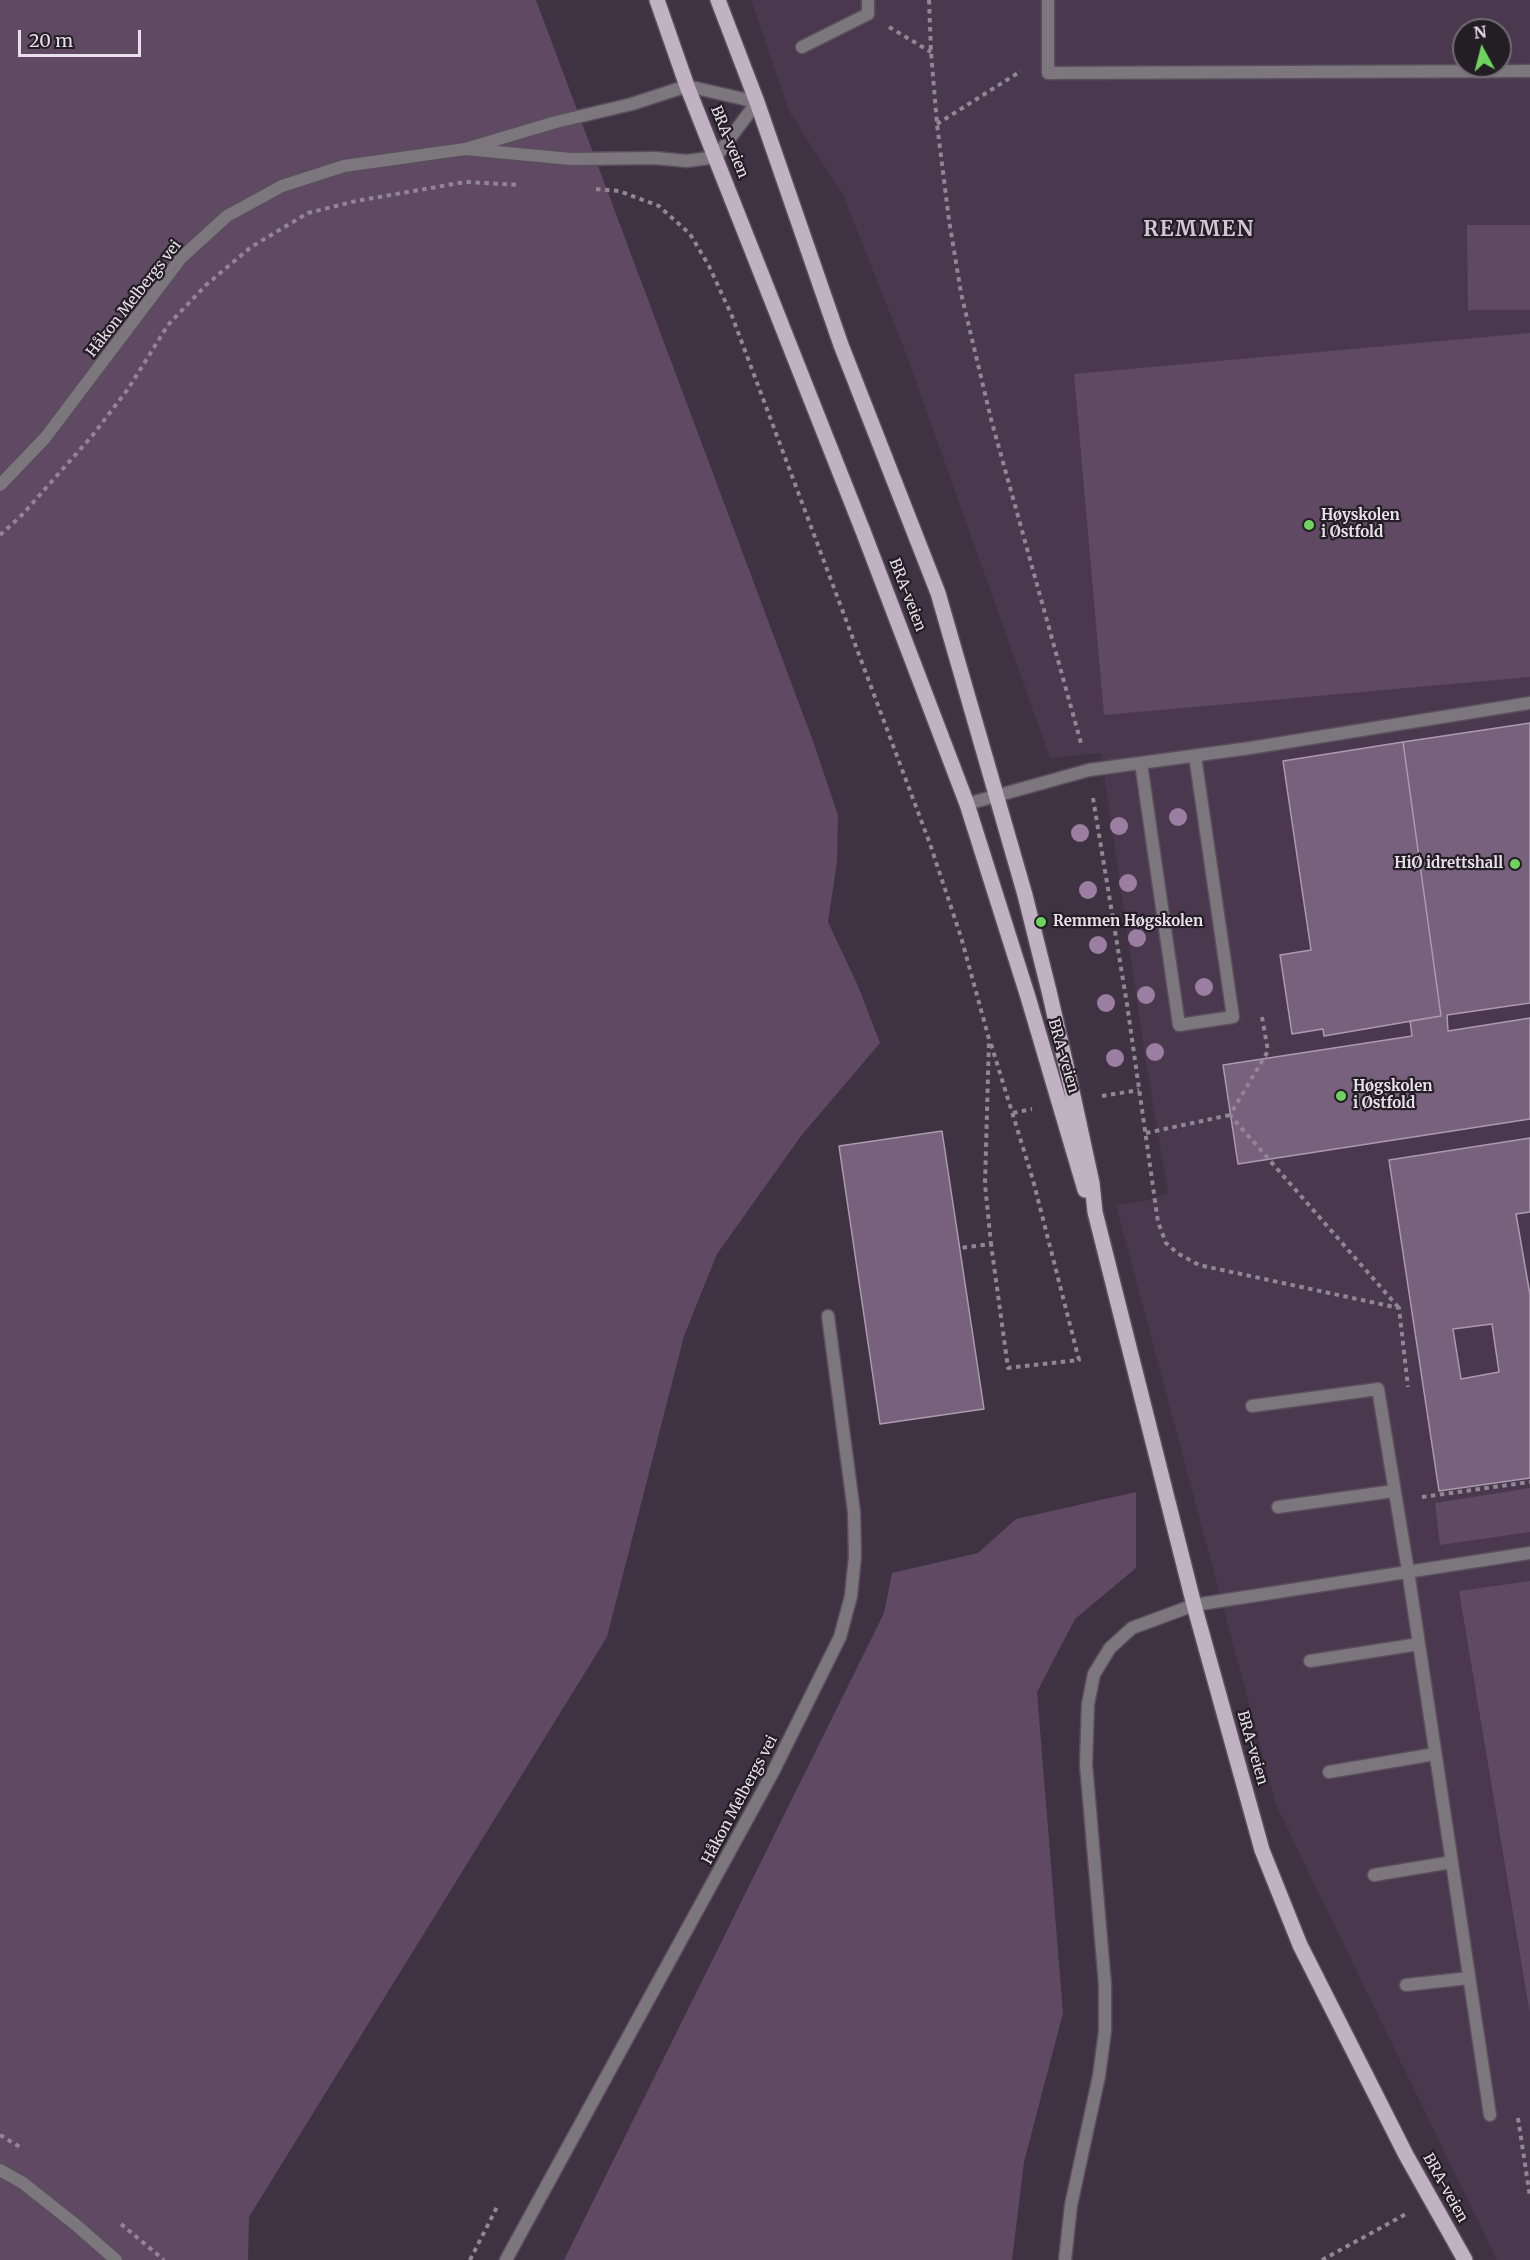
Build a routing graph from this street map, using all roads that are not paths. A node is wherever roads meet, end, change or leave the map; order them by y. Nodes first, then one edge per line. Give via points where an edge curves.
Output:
1 (657, 0) edge
2 (718, 0) edge
3 (868, 0) edge
4 (1048, 0) edge
5 (802, 46) dead end
6 (1530, 71) edge
7 (687, 86) junction
8 (757, 102) junction
9 (465, 149) junction
10 (716, 157) junction
11 (0, 485) edge
12 (1530, 703) edge
13 (1195, 756) junction
14 (1141, 763) junction
15 (997, 795) junction
16 (967, 804) junction
17 (1095, 1212) junction
18 (828, 1316) dead end
19 (1252, 1406) dead end
20 (1394, 1491) junction
21 (1278, 1507) dead end
22 (1530, 1553) edge
23 (1408, 1571) junction
24 (1194, 1605) junction
25 (1419, 1644) junction
26 (1310, 1661) dead end
27 (1435, 1754) junction
28 (1329, 1772) dead end
29 (1452, 1862) junction
30 (1374, 1875) dead end
31 (1469, 1978) junction
32 (1406, 1985) dead end
33 (1490, 2115) dead end
34 (0, 2170) edge
35 (116, 2260) edge
36 (506, 2260) edge
37 (1065, 2260) edge
38 (1465, 2260) edge

1 - 7 main road, BRA-veien
2 - 8 main road, BRA-veien
3 - 5 street via 868,14
4 - 6 street via 1048,73
7 - 8 street
7 - 9 street
7 - 10 main road, BRA-veien
8 - 10 street
8 - 15 main road, BRA-veien via 841,345 938,593
9 - 10 street via 571,159 687,161
9 - 11 street, Håkon Melbergs vei via 344,166 282,186 227,216 181,258 45,438
10 - 16 main road, BRA-veien
12 - 13 street
13 - 14 street
13 - 14 street via 1233,1017 1179,1025
14 - 15 street via 1089,770
15 - 16 street
15 - 17 main road, BRA-veien via 1049,991
16 - 17 main road, BRA-veien via 1083,1187
17 - 24 main road, BRA-veien
18 - 36 street, Håkon Melbergs vei via 854,1512 851,1596 840,1637 774,1772
19 - 20 street via 1378,1389
20 - 21 street
20 - 23 street
22 - 23 street
23 - 24 street
23 - 25 street
24 - 37 street via 1132,1628 1110,1648 1094,1674 1088,1704 1086,1764 1105,1985 1105,2031 1071,2205
24 - 38 main road, BRA-veien via 1262,1850 1300,1945 1406,2155
25 - 26 street
25 - 27 street
27 - 28 street
27 - 29 street
29 - 30 street
29 - 31 street
31 - 32 street
31 - 33 street
34 - 35 street via 24,2184

